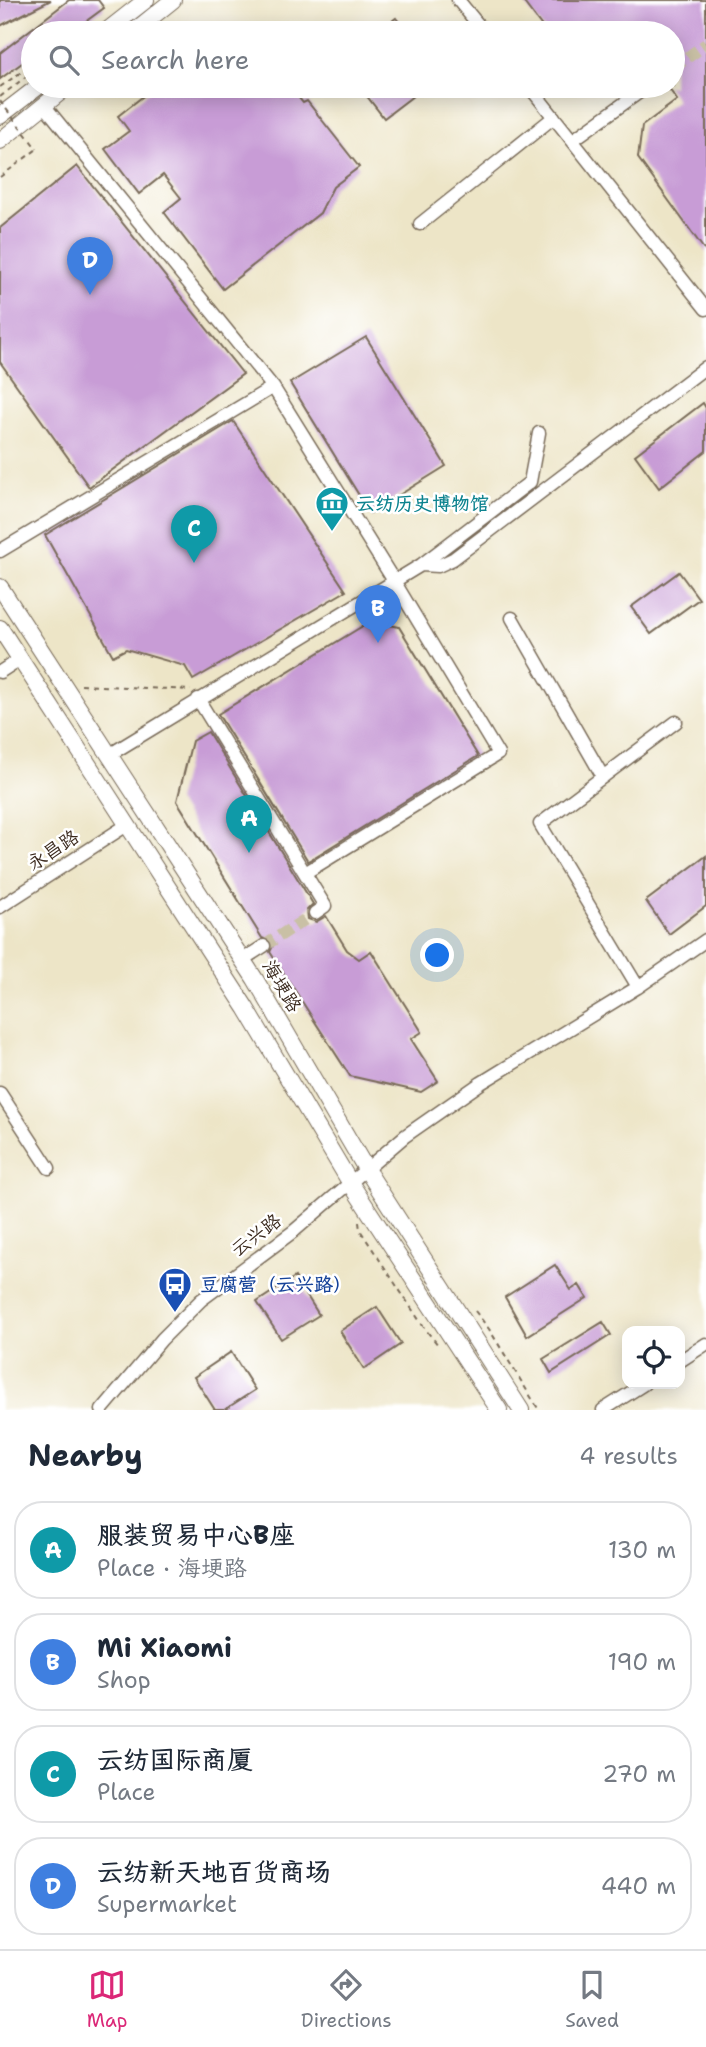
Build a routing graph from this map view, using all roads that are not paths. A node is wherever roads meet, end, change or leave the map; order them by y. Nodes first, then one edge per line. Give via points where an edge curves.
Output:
1 (146, 0) edge
2 (173, 0) edge
3 (458, 0) edge
4 (119, 21) edge
5 (147, 21) edge
6 (475, 21) edge
7 (23, 98) edge
8 (53, 98) edge
9 (539, 98) edge
10 (631, 98) edge
11 (44, 105) junction
12 (0, 117) edge
13 (554, 117) junction
14 (573, 140) junction
15 (0, 141) edge
16 (420, 223) dead end
17 (706, 309) edge
18 (706, 367) edge
19 (273, 387) junction
20 (539, 433) dead end
21 (0, 551) edge
22 (421, 565) junction
23 (394, 581) junction
24 (0, 587) edge
25 (512, 618) dead end
26 (0, 628) edge
27 (20, 659) junction
28 (0, 672) edge
29 (198, 699) junction
30 (676, 722) dead end
31 (108, 755) junction
32 (603, 777) junction
33 (127, 825) junction
34 (305, 873) junction
35 (0, 907) edge
36 (315, 913) dead end
37 (706, 940) edge
38 (264, 946) tunnel mouth
39 (242, 960) junction
40 (638, 987) junction
41 (0, 1093) edge
42 (49, 1168) dead end
43 (366, 1170) junction
44 (351, 1184) junction
45 (706, 1344) edge
46 (685, 1358) edge
47 (636, 1389) edge
48 (102, 1410) edge
49 (499, 1410) edge
50 (522, 1410) edge
51 (603, 1410) edge

1 - 4 main road
2 - 5 main road
3 - 6 street
7 - 12 main road
8 - 11 main road
9 - 13 street
10 - 14 street
11 - 15 main road
11 - 19 street
13 - 14 street
13 - 16 street
14 - 17 street
18 - 22 street via 453,559 438,566
19 - 21 street
19 - 23 street
20 - 22 street via 530,482
22 - 23 street
23 - 29 street
23 - 34 street via 498,754
24 - 31 main road, 海埂路
25 - 32 street
26 - 27 main road
27 - 28 street
27 - 33 main road
29 - 31 street
29 - 34 street
30 - 32 street
31 - 39 main road, 海埂路
32 - 40 street via 540,824
33 - 35 street, 永昌路
33 - 44 main road via 246,1008
34 - 36 street via 325,906
37 - 40 street, 云兴路
38 - 39 street
39 - 43 main road, 海埂路
40 - 43 street, 云兴路 via 481,1083 405,1136
41 - 42 street
43 - 44 street, 云兴路
43 - 50 main road, 海埂路
44 - 48 street, 云兴路 via 201,1300
44 - 49 main road
45 - 46 street
47 - 51 street

